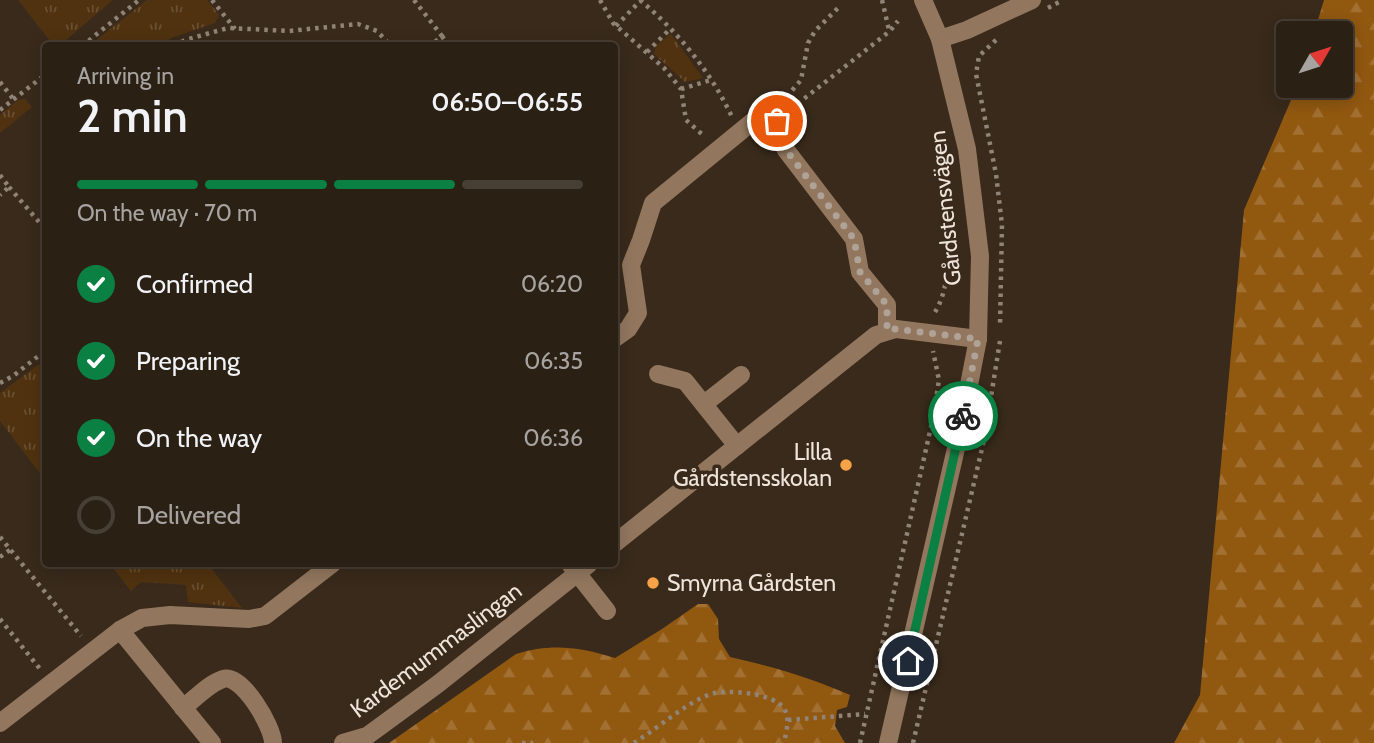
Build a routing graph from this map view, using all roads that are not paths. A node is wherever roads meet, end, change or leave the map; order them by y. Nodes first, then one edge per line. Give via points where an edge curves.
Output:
1 (923, 0) edge
2 (1032, 0) edge
3 (940, 39) junction
4 (887, 330) junction
5 (618, 336) edge
6 (978, 339) junction
7 (658, 374) dead end
8 (741, 374) dead end
9 (704, 404) junction
10 (737, 446) junction
11 (618, 541) edge
12 (328, 567) edge
13 (579, 567) edge
14 (607, 611) dead end
15 (120, 630) junction
16 (183, 708) junction
17 (0, 723) edge
18 (212, 743) edge
19 (273, 743) edge
20 (342, 743) edge
21 (888, 743) edge

1 - 3 street, Gårdstensvägen
2 - 3 street
3 - 6 street, Gårdstensvägen via 962,129 980,256
4 - 5 street via 887,305 860,272 854,239 786,150 777,121 763,120 752,122 653,203 631,265 638,313
4 - 6 street
4 - 10 street
6 - 21 street, Gårdstensvägen
7 - 9 street via 685,381
8 - 9 street
9 - 10 street
10 - 11 street
12 - 15 street via 265,617 170,615 142,618
13 - 14 street
13 - 20 street, Kardemummaslingan via 438,684 367,736
15 - 16 street
15 - 17 street
16 - 18 street
16 - 19 street via 209,687 231,679 266,718

